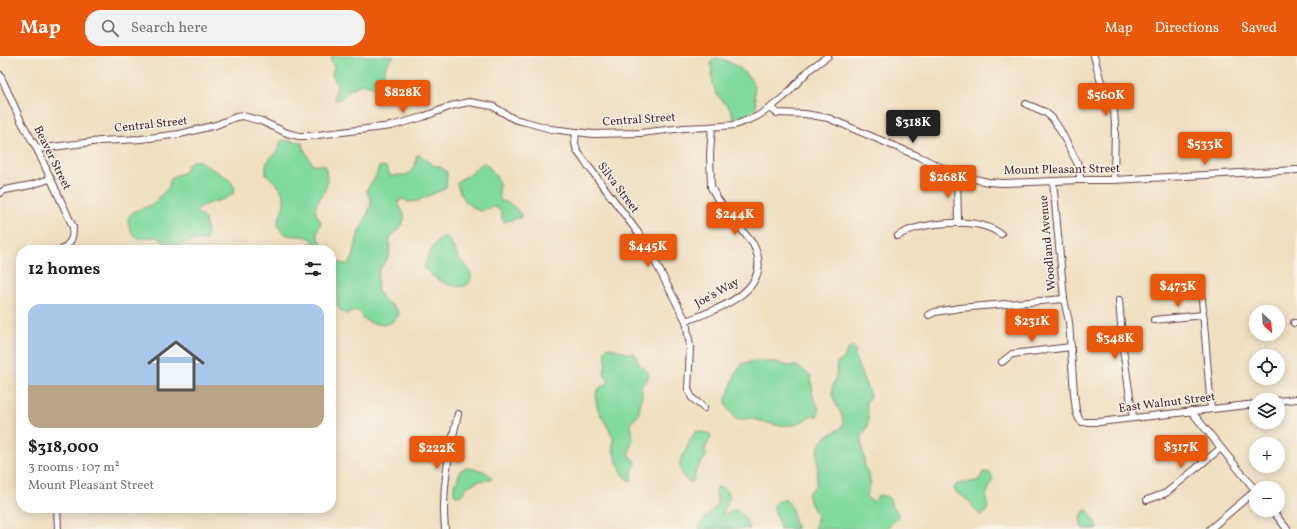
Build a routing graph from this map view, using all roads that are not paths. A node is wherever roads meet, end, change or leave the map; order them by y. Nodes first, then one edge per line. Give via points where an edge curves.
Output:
1 (828, 56) edge
2 (1094, 56) edge
3 (0, 75) edge
4 (1026, 104) dead end
5 (770, 108) junction
6 (712, 127) junction
7 (576, 132) junction
8 (37, 149) junction
9 (1297, 170) edge
10 (957, 175) junction
11 (50, 179) junction
12 (1080, 180) junction
13 (1114, 180) junction
14 (1053, 181) junction
15 (0, 193) edge
16 (958, 223) junction
17 (1001, 234) dead end
18 (898, 236) dead end
19 (68, 245) edge
20 (1202, 299) dead end
21 (1064, 300) junction
22 (1119, 300) dead end
23 (929, 315) dead end
24 (1203, 315) junction
25 (1154, 320) dead end
26 (686, 321) junction
27 (1071, 347) junction
28 (1002, 362) dead end
29 (1297, 399) edge
30 (1285, 400) edge
31 (1249, 405) edge
32 (704, 408) dead end
33 (1211, 409) junction
34 (1191, 411) junction
35 (458, 414) dead end
36 (1132, 417) junction
37 (1081, 421) joint
38 (1221, 448) junction
39 (1249, 482) edge
40 (1249, 497) edge
41 (1147, 500) dead end
42 (57, 513) edge
43 (1278, 517) edge
44 (58, 529) edge
45 (445, 529) edge
46 (1210, 529) edge
47 (1287, 529) edge

1 - 5 street, Central Street via 810,69
2 - 13 street via 1100,80 1114,111
3 - 8 street, Beaver Street
4 - 12 street via 1052,118 1080,168
5 - 6 street, Central Street via 735,125
5 - 10 street, Mount Pleasant Street via 777,113 828,118
6 - 7 street, Central Street via 640,133
6 - 26 street, Joe's Way via 711,187 753,244 759,261 758,270 751,287 745,292 712,311
7 - 8 street, Central Street via 551,129 514,119 492,106 469,102 391,126 309,136 287,133 243,116 180,134
7 - 26 street, Silva Street via 577,151 648,248
8 - 11 street, Beaver Street
9 - 13 street, Mount Pleasant Street
10 - 14 street, Mount Pleasant Street via 1003,183
10 - 16 street
11 - 15 street
11 - 19 street, Beaver Street via 73,227 72,238
12 - 13 street, Mount Pleasant Street
12 - 14 street, Mount Pleasant Street
14 - 21 street, Woodland Avenue
16 - 17 street via 988,227
16 - 18 street via 920,226
20 - 24 street
21 - 23 street via 960,308
21 - 27 street, Woodland Avenue
22 - 36 street
24 - 25 street
24 - 33 street
26 - 32 street, Silva Street via 690,347 688,389 692,398
27 - 28 street via 1012,354
27 - 37 street, Woodland Avenue via 1076,411
29 - 30 street
31 - 33 street, East Walnut Street
33 - 34 street, East Walnut Street
34 - 36 street, East Walnut Street
34 - 38 street
35 - 45 street via 444,492
36 - 37 street, East Walnut Street via 1099,422
38 - 39 street
38 - 41 street via 1166,493
40 - 46 street
42 - 44 street
43 - 47 street

